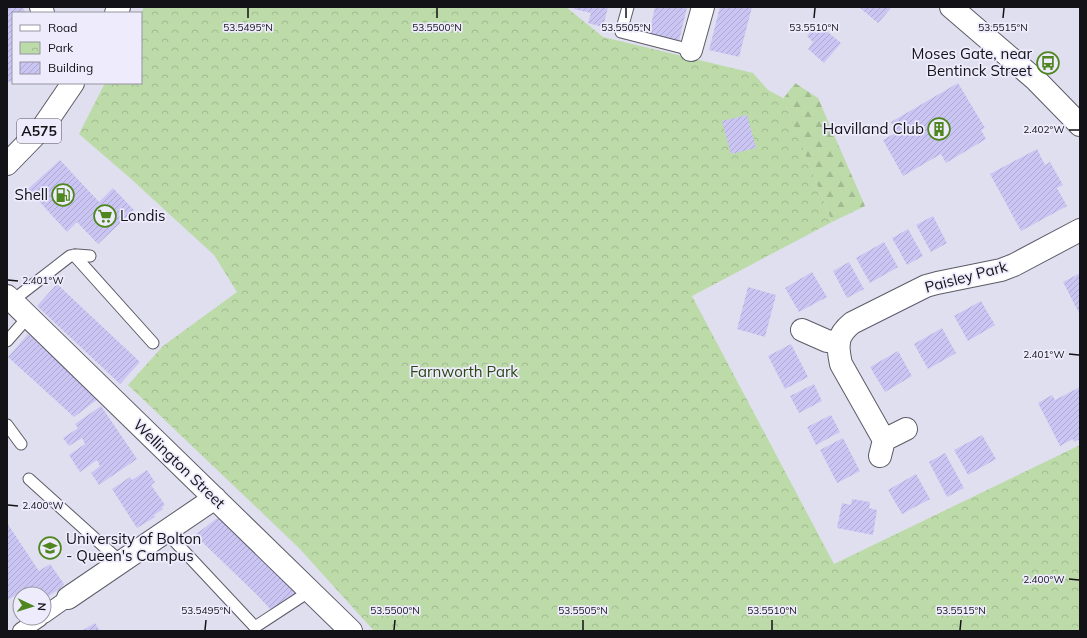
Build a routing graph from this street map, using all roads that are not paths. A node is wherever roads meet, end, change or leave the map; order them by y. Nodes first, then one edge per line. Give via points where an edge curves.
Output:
1 (628, 7) edge
2 (703, 7) edge
3 (951, 7) edge
4 (691, 50) joint
5 (67, 87) edge
6 (1080, 125) edge
7 (7, 164) edge
8 (1080, 230) edge
9 (74, 255) junction
10 (90, 256) dead end
11 (9, 299) edge
12 (28, 317) junction
13 (802, 330) dead end
14 (7, 341) edge
15 (152, 343) dead end
16 (838, 343) junction
17 (7, 425) edge
18 (906, 430) dead end
19 (21, 444) dead end
20 (29, 479) dead end
21 (215, 498) junction
22 (166, 532) junction
23 (121, 562) junction
24 (310, 591) junction
25 (68, 598) joint
26 (52, 609) edge
27 (351, 631) edge

1 - 4 lane via 622,32
2 - 4 street
3 - 6 street via 1036,80
5 - 7 street, A575 via 43,127
8 - 16 street, Paisley Park via 1001,270 926,286 852,323 844,330
9 - 10 lane
9 - 11 lane
9 - 15 lane
11 - 12 street, Wellington Street
12 - 14 lane
12 - 21 street, Wellington Street
13 - 16 street
16 - 18 street via 841,364 882,448
17 - 19 lane
20 - 23 lane
21 - 22 street
21 - 24 street, Wellington Street
22 - 23 street
22 - 24 lane via 255,627
23 - 25 street
24 - 27 street, Wellington Street
25 - 26 street

